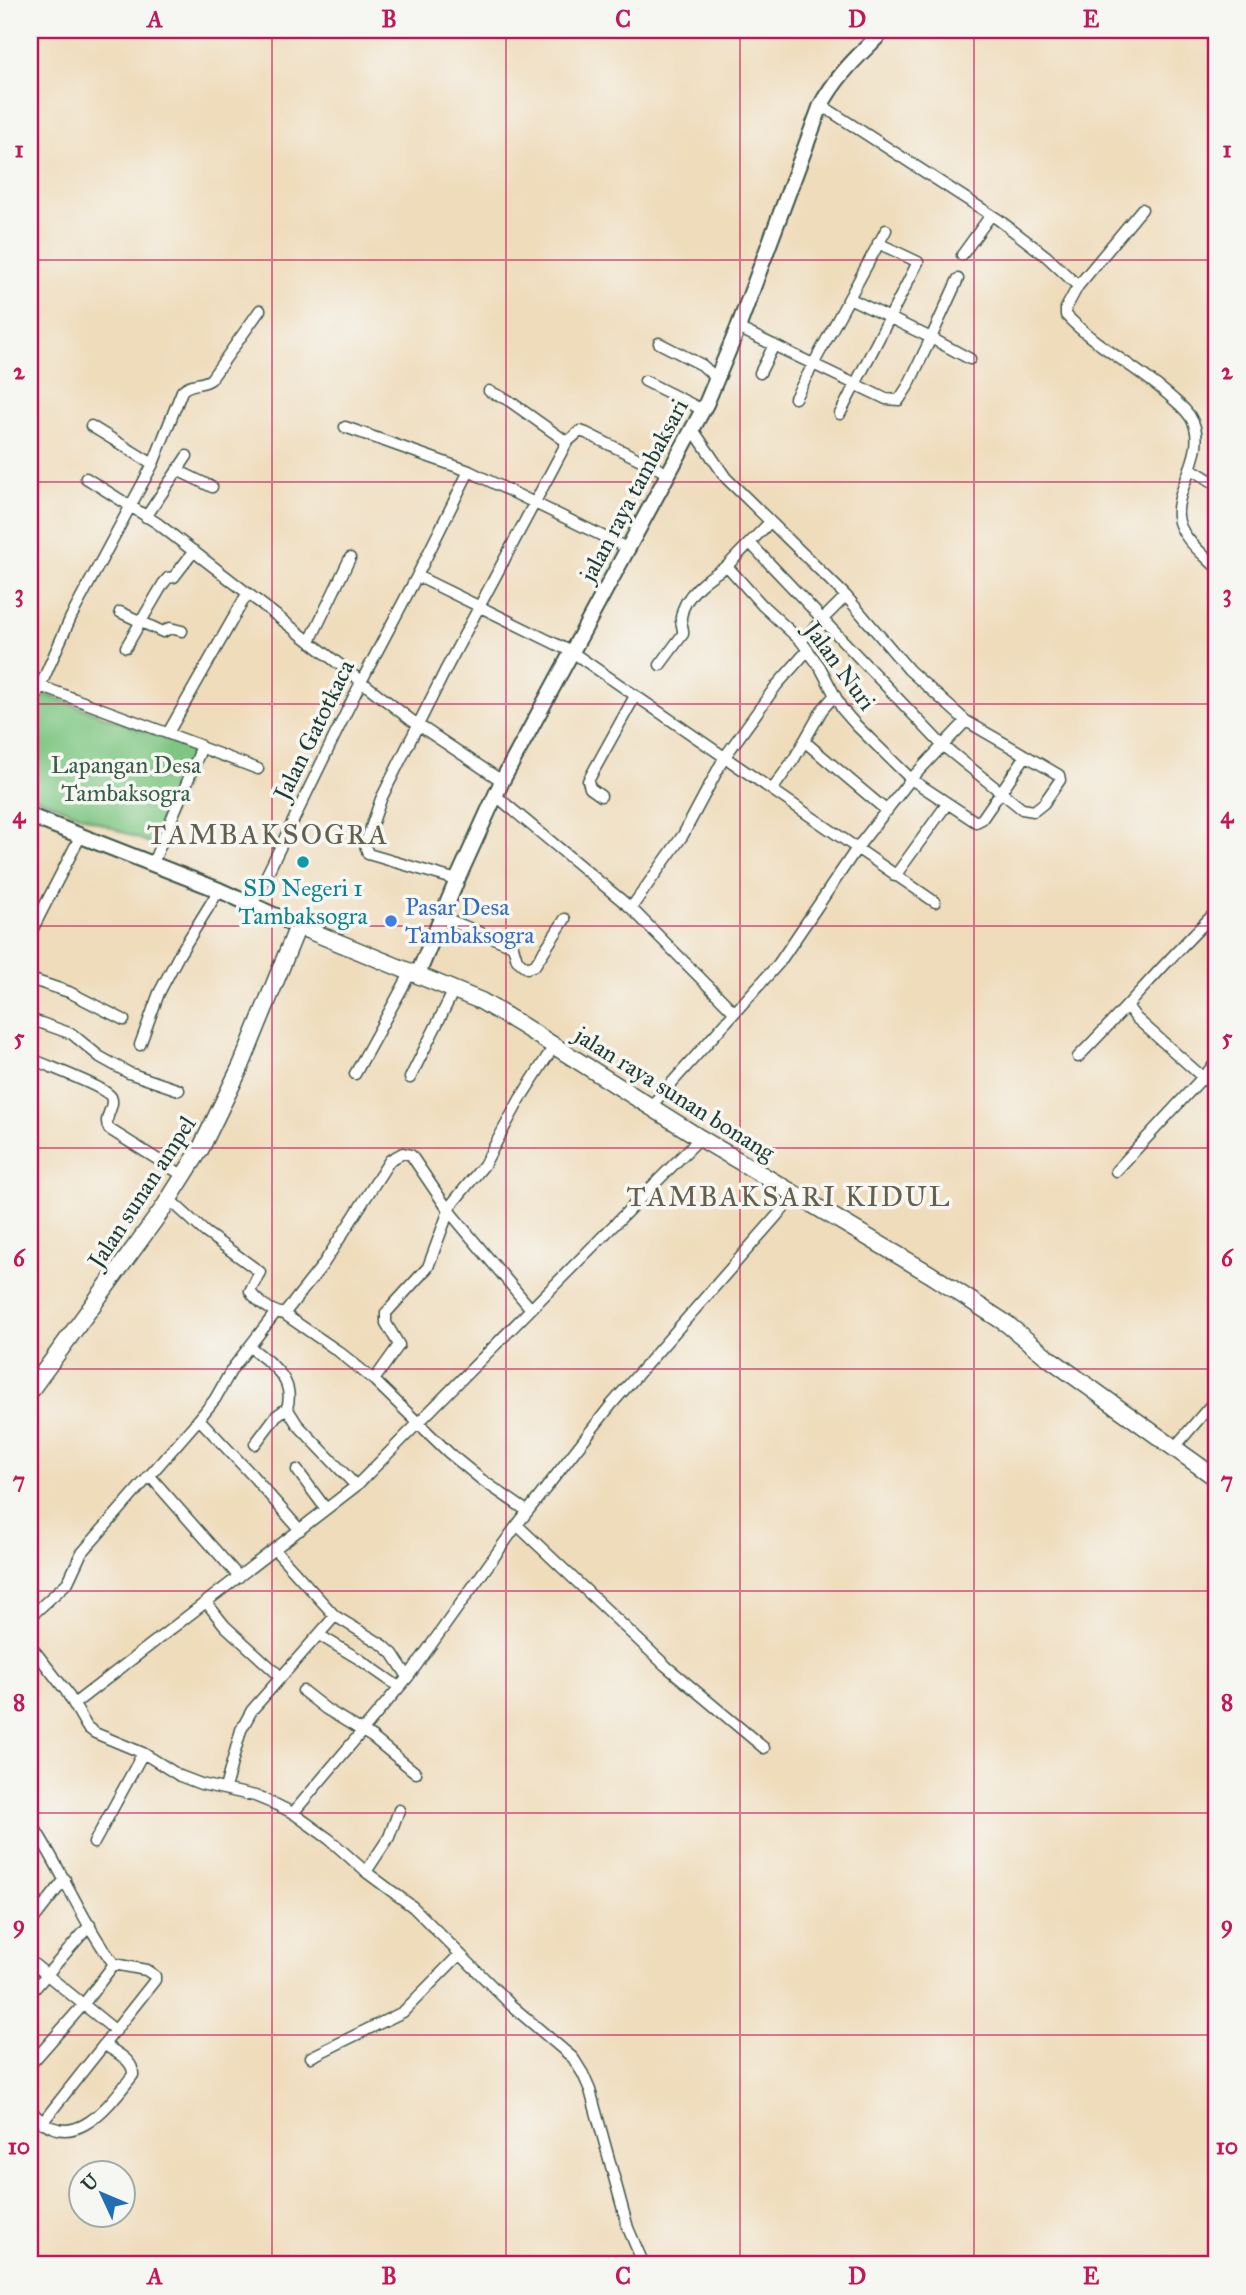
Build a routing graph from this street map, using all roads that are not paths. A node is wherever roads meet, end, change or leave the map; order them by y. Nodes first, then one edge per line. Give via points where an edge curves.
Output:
1 (884, 30) edge
2 (821, 105) junction
3 (1142, 209) dead end
4 (991, 215) junction
5 (886, 230) dead end
6 (878, 243) junction
7 (962, 255) dead end
8 (958, 279) dead end
9 (1078, 286) junction
10 (849, 298) junction
11 (260, 310) dead end
12 (889, 319) junction
13 (738, 328) junction
14 (930, 338) junction
15 (659, 344) dead end
16 (774, 345) junction
17 (970, 359) dead end
18 (814, 363) junction
19 (760, 373) dead end
20 (716, 379) junction
21 (645, 381) dead end
22 (856, 383) junction
23 (489, 391) dead end
24 (795, 397) dead end
25 (703, 411) junction
26 (840, 414) dead end
27 (91, 426) dead end
28 (345, 427) dead end
29 (694, 430) junction
30 (567, 442) junction
31 (187, 456) dead end
32 (153, 464) junction
33 (1190, 468) junction
34 (177, 470) junction
35 (469, 471) junction
36 (667, 473) junction
37 (86, 478) dead end
38 (1216, 484) edge
39 (212, 487) dead end
40 (533, 502) junction
41 (130, 507) junction
42 (146, 517) junction
43 (770, 522) junction
44 (750, 543) junction
45 (627, 548) junction
46 (194, 551) junction
47 (350, 558) dead end
48 (726, 566) junction
49 (1216, 567) edge
50 (417, 576) junction
51 (247, 594) junction
52 (846, 596) junction
53 (479, 605) junction
54 (120, 612) dead end
55 (822, 620) junction
56 (140, 621) junction
57 (181, 631) dead end
58 (310, 641) junction
59 (805, 646) junction
60 (127, 648) dead end
61 (572, 652) junction
62 (660, 665) dead end
63 (361, 682) junction
64 (40, 686) junction
65 (635, 696) junction
66 (834, 696) junction
67 (30, 709) edge
68 (966, 721) junction
69 (417, 724) junction
70 (169, 733) junction
71 (804, 741) junction
72 (942, 745) junction
73 (200, 747) junction
74 (1025, 757) junction
75 (724, 758) junction
76 (258, 769) dead end
77 (911, 779) junction
78 (499, 788) junction
79 (772, 790) junction
80 (1000, 793) junction
81 (600, 796) dead end
82 (947, 804) junction
83 (887, 811) junction
84 (30, 816) edge
85 (80, 837) junction
86 (857, 848) junction
87 (152, 865) junction
88 (895, 876) junction
89 (457, 880) junction
90 (219, 890) junction
91 (935, 902) dead end
92 (252, 905) junction
93 (631, 908) junction
94 (1216, 912) edge
95 (442, 917) junction
96 (565, 919) dead end
97 (298, 926) junction
98 (30, 934) edge
99 (415, 973) junction
100 (30, 979) edge
101 (454, 990) junction
102 (1128, 1007) junction
103 (734, 1012) junction
104 (30, 1019) edge
105 (124, 1020) dead end
106 (140, 1045) dead end
107 (554, 1046) junction
108 (1078, 1057) dead end
109 (30, 1058) edge
110 (1216, 1063) edge
111 (355, 1074) dead end
112 (1203, 1077) junction
113 (410, 1078) dead end
114 (1216, 1089) edge
115 (179, 1090) dead end
116 (652, 1106) junction
117 (699, 1138) junction
118 (1116, 1171) dead end
119 (184, 1176) junction
120 (795, 1195) junction
121 (169, 1199) junction
122 (449, 1211) junction
123 (531, 1309) junction
124 (280, 1313) junction
125 (250, 1347) junction
126 (374, 1380) junction
127 (30, 1390) edge
128 (1216, 1399) edge
129 (287, 1408) junction
130 (199, 1419) junction
131 (419, 1424) junction
132 (255, 1444) dead end
133 (1174, 1448) junction
134 (297, 1470) dead end
135 (149, 1475) junction
136 (1216, 1478) edge
137 (356, 1486) junction
138 (326, 1509) junction
139 (527, 1511) junction
140 (517, 1525) junction
141 (300, 1530) junction
142 (275, 1550) junction
143 (239, 1577) junction
144 (206, 1602) junction
145 (335, 1616) junction
146 (30, 1617) edge
147 (319, 1636) junction
148 (30, 1645) edge
149 (281, 1677) junction
150 (408, 1677) junction
151 (399, 1687) junction
152 (303, 1691) dead end
153 (74, 1704) junction
154 (362, 1730) junction
155 (764, 1748) dead end
156 (144, 1753) junction
157 (416, 1773) dead end
158 (225, 1788) junction
159 (399, 1810) dead end
160 (293, 1813) junction
161 (30, 1821) edge
162 (40, 1837) junction
163 (94, 1843) dead end
164 (30, 1849) edge
165 (366, 1872) junction
166 (65, 1879) junction
167 (30, 1924) edge
168 (90, 1925) junction
169 (460, 1954) junction
170 (30, 1961) edge
171 (114, 1964) junction
172 (46, 1974) junction
173 (30, 1994) edge
174 (83, 2004) junction
175 (116, 2031) junction
176 (105, 2045) junction
177 (311, 2057) dead end
178 (30, 2065) edge
179 (30, 2109) edge
180 (42, 2123) junction
181 (644, 2265) edge

1 - 2 street, jalan raya tambaksari via 833,82
2 - 4 street
2 - 13 street, jalan raya tambaksari
3 - 9 street
4 - 7 street
4 - 9 street
5 - 6 street
6 - 10 street
6 - 12 street via 918,262
8 - 14 street
9 - 33 street via 1066,315 1151,379 1194,423 1196,445
10 - 12 street
10 - 18 street
11 - 32 street via 211,379 182,391
12 - 14 street
12 - 22 street
13 - 16 street
13 - 20 street, jalan raya tambaksari
14 - 17 street
14 - 22 street via 899,400 886,399
15 - 20 street via 702,365
16 - 18 street
16 - 19 street
18 - 22 street
18 - 24 street
20 - 25 street, jalan raya tambaksari
21 - 25 street
22 - 26 street
23 - 30 street
25 - 29 street, jalan raya tambaksari
27 - 32 street
28 - 35 street
29 - 36 street, jalan raya tambaksari
29 - 43 street via 726,478
30 - 36 street via 586,433
30 - 40 street
31 - 34 street
32 - 41 street
33 - 38 street
33 - 49 street via 1177,516 1191,541
34 - 39 street
34 - 42 street
35 - 40 street
35 - 50 street, Jalan Gatotkaca
36 - 45 street, jalan raya tambaksari
37 - 41 street
40 - 45 street
40 - 53 street
41 - 42 street
41 - 64 street
42 - 46 street
43 - 44 street
43 - 52 street
44 - 48 street
44 - 55 street
45 - 61 street, jalan raya tambaksari
46 - 51 street
46 - 56 street via 174,578 163,584
47 - 58 street
48 - 59 street, Jalan Nuri
48 - 62 street via 691,596 681,616 683,634
50 - 53 street
50 - 63 street, Jalan Gatotkaca
51 - 58 street
51 - 70 street
52 - 55 street
52 - 68 street via 909,670
53 - 61 street
53 - 69 street
54 - 56 street
55 - 59 street
55 - 72 street
56 - 57 street via 163,632 170,628
56 - 60 street
58 - 63 street
59 - 66 street, Jalan Nuri
59 - 75 street
61 - 65 street
61 - 78 street, jalan raya tambaksari
63 - 69 street
63 - 92 street, Jalan Gatotkaca
64 - 67 street
64 - 70 street
65 - 75 street
65 - 81 street via 588,781
66 - 71 street
66 - 77 street, Jalan Nuri via 856,725
68 - 72 street
68 - 74 street
69 - 78 street
69 - 89 street via 381,799 365,849 368,854
70 - 73 street
71 - 79 street
71 - 83 street
72 - 77 street
72 - 80 street
73 - 76 street
73 - 87 street
74 - 80 street
74 - 80 street via 1059,775 1058,784 1044,803 1030,812
75 - 79 street
75 - 93 street via 683,835
77 - 82 street, Jalan Nuri
77 - 83 street
78 - 89 street, jalan raya tambaksari
78 - 93 street
79 - 86 street
80 - 82 street, Jalan Nuri via 976,822
82 - 88 street
83 - 86 street
84 - 85 street
85 - 87 street
85 - 98 street
86 - 88 street
86 - 103 street via 782,959
87 - 90 street
88 - 91 street
89 - 95 street, jalan raya tambaksari
90 - 92 street
90 - 106 street via 159,993
92 - 97 street
93 - 103 street
94 - 102 street
95 - 96 street via 513,946 517,960 527,968 534,965
95 - 99 street, jalan raya tambaksari
97 - 99 main road, jalan raya sunan bonang
97 - 119 main road, Jalan sunan ampel via 241,1066
99 - 101 main road, jalan raya sunan bonang
99 - 111 street
100 - 105 street via 69,992
101 - 107 main road, jalan raya sunan bonang via 481,1001
101 - 113 street
102 - 108 street
102 - 112 street
103 - 116 street
104 - 115 street via 72,1034 129,1073
107 - 116 main road, jalan raya sunan bonang
107 - 122 street via 484,1165
109 - 119 street via 109,1095 109,1129
110 - 112 street
112 - 114 street
112 - 118 street
116 - 117 main road, jalan raya sunan bonang
117 - 120 main road, jalan raya sunan bonang
117 - 123 street
119 - 121 main road, Jalan sunan ampel
120 - 133 main road, jalan raya sunan bonang via 1006,1324
120 - 139 street via 620,1394
121 - 124 street via 260,1272 250,1294
121 - 127 main road, Jalan sunan ampel
122 - 123 street
122 - 124 street via 411,1155 394,1156 322,1266
122 - 126 street via 428,1267 386,1313 386,1323 400,1345
123 - 131 street
124 - 125 street
124 - 126 street
125 - 129 street via 275,1367 287,1384
125 - 130 street
126 - 131 street
128 - 133 street
129 - 132 street
129 - 137 street
130 - 135 street
130 - 141 street
131 - 137 street
131 - 139 street via 482,1480
133 - 136 main road, jalan raya sunan bonang
134 - 138 street
135 - 143 street
135 - 146 street via 81,1555 68,1582
137 - 138 street
138 - 141 street
139 - 140 street
140 - 150 street
140 - 155 street via 666,1666
141 - 142 street
142 - 143 street
142 - 145 street
143 - 144 street
144 - 149 street via 225,1626
144 - 153 street
145 - 147 street
145 - 150 street via 383,1645
147 - 149 street
147 - 151 street
148 - 153 street
149 - 158 street via 244,1722
150 - 151 street
151 - 154 street
152 - 154 street
153 - 156 street via 95,1734
154 - 157 street
154 - 160 street
156 - 158 street via 180,1776
156 - 163 street
158 - 160 street
159 - 165 street via 389,1837
160 - 165 street
161 - 162 street
162 - 164 street
162 - 166 street
165 - 169 street via 413,1907
166 - 167 street
166 - 168 street
168 - 171 street
168 - 172 street
169 - 177 street via 404,2012
169 - 181 street via 573,2058 583,2074 628,2228
170 - 172 street
171 - 174 street
171 - 175 street via 155,1976
172 - 173 street
172 - 174 street
174 - 175 street
174 - 178 street
175 - 176 street
176 - 180 street
176 - 180 street via 134,2068 115,2098 83,2126 63,2130
179 - 180 street

